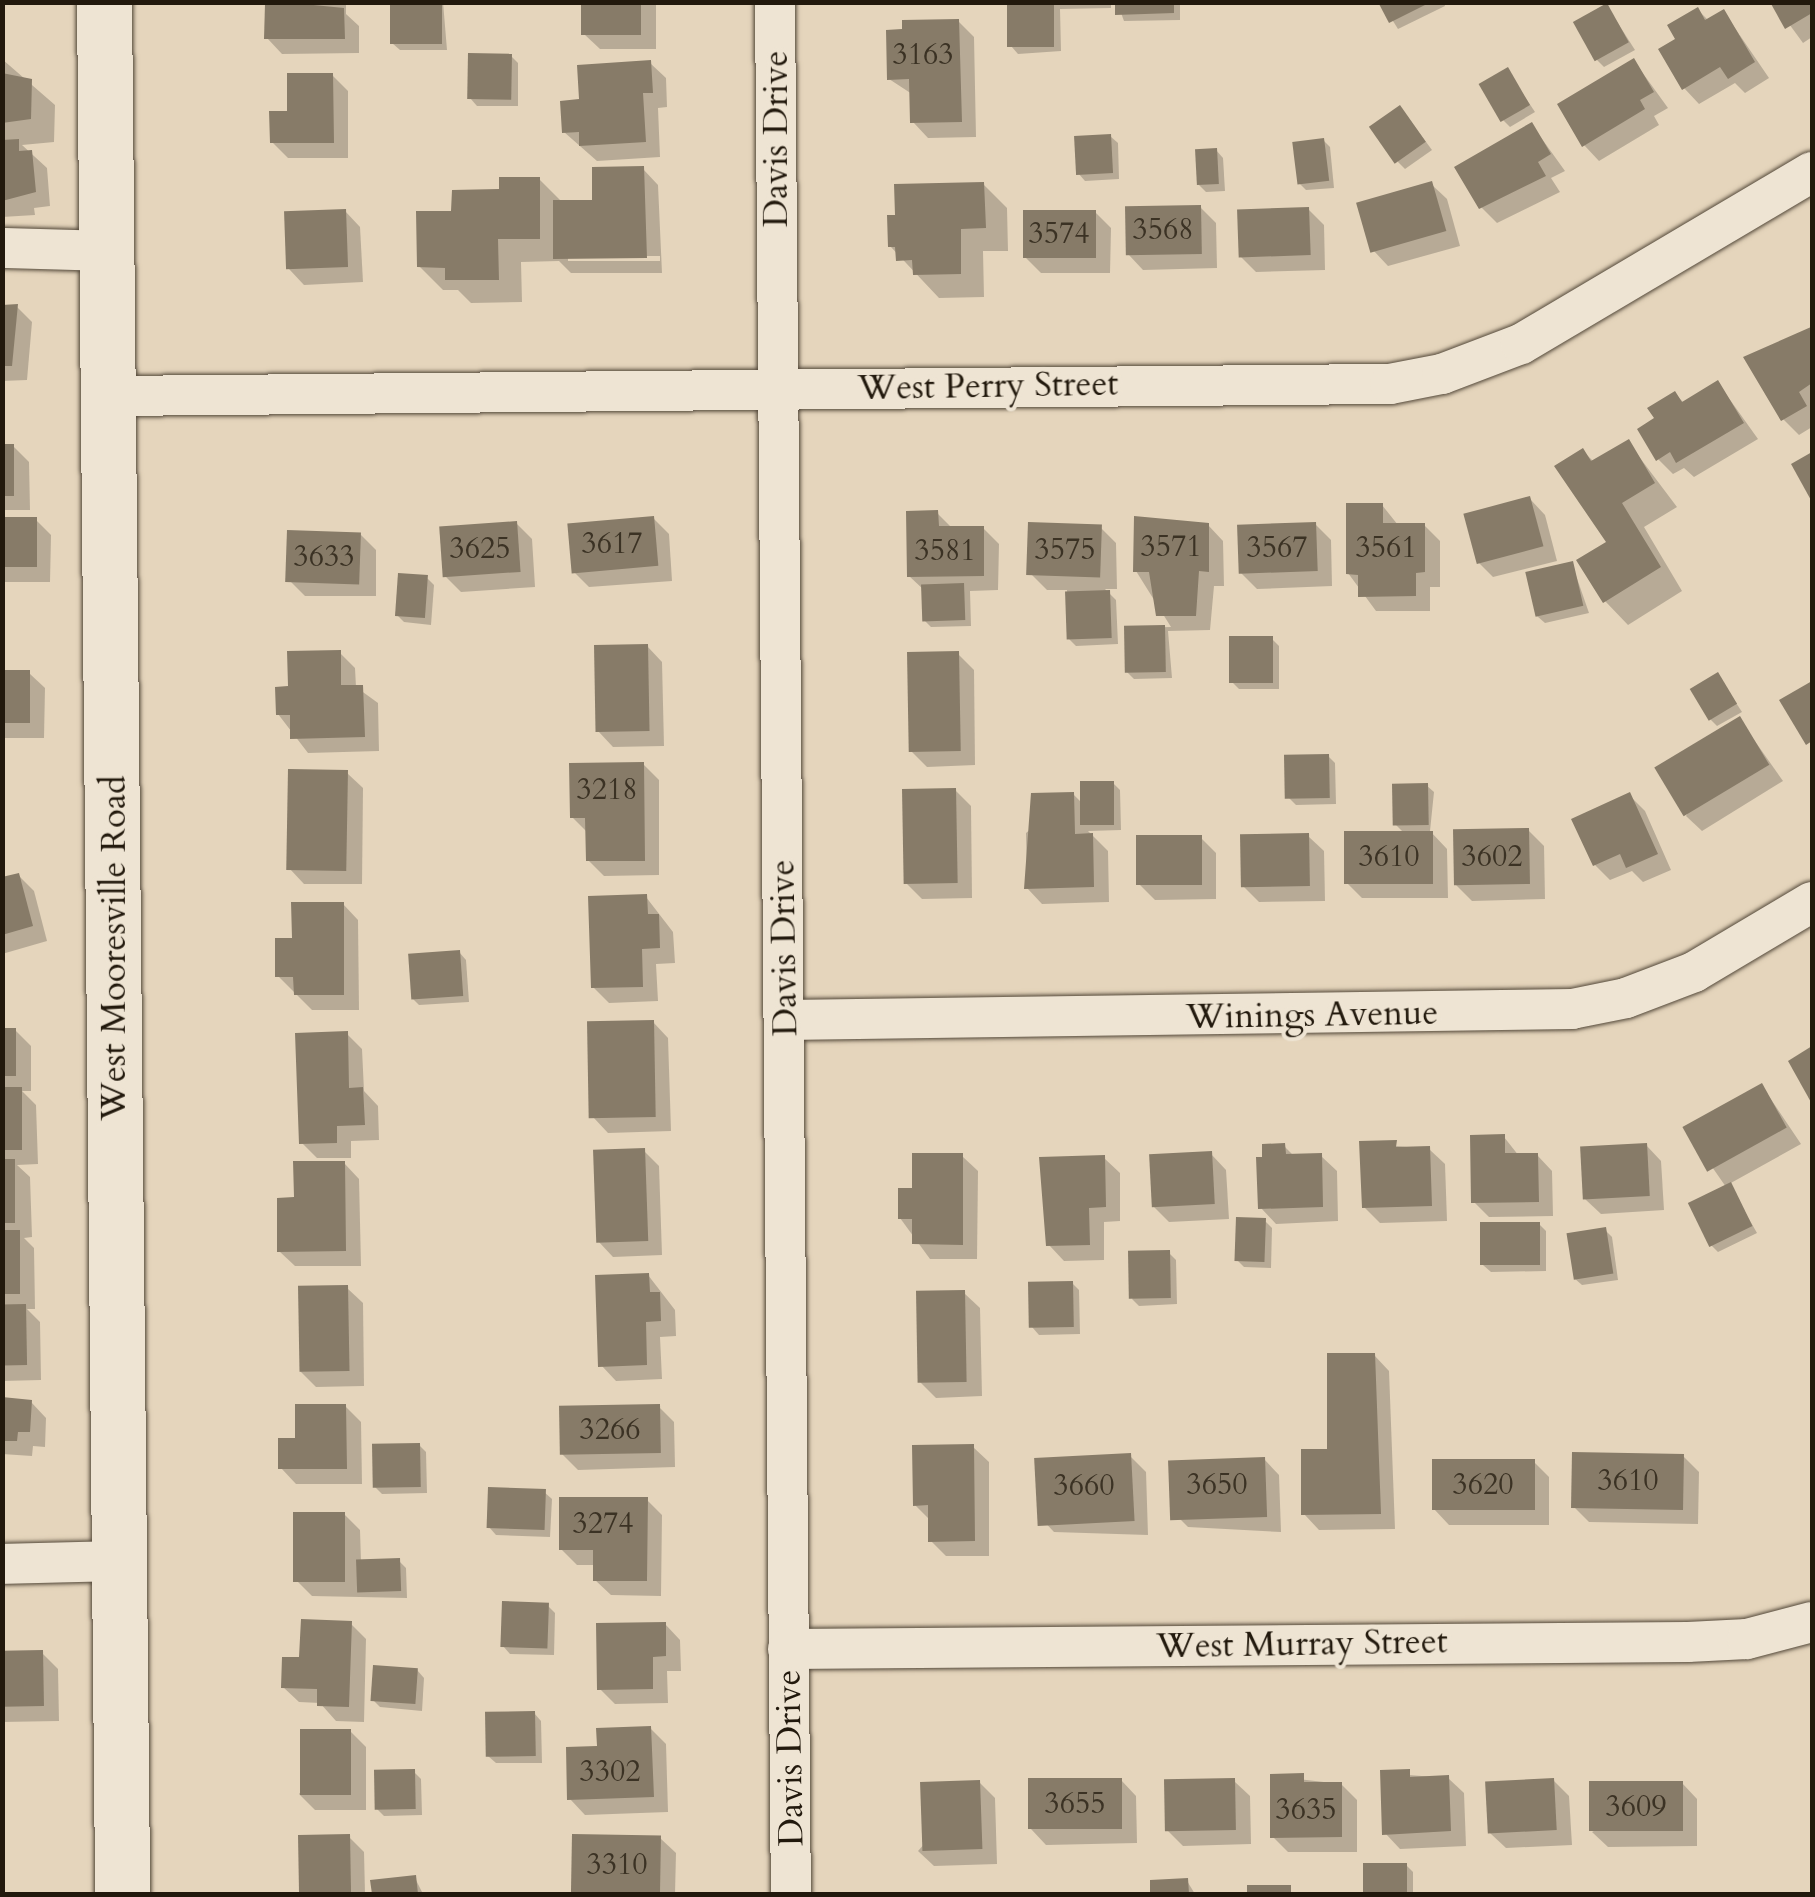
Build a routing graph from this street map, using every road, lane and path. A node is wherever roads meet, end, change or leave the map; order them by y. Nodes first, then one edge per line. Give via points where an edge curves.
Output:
1 (104, 2) edge
2 (775, 2) edge
3 (1812, 172) edge
4 (2, 248) edge
5 (106, 251) junction
6 (778, 391) junction
7 (110, 396) junction
8 (1812, 902) edge
9 (785, 1020) junction
10 (119, 1561) junction
11 (2, 1564) edge
12 (1812, 1622) edge
13 (788, 1649) junction
14 (122, 1894) edge
15 (791, 1894) edge

1 - 5 main road, West Mooresville Road
2 - 6 street, Davis Drive
3 - 6 street, West Perry Street via 1521,344 1442,374 1354,385 1018,383
4 - 5 street
5 - 7 main road, West Mooresville Road
6 - 7 street, West Perry Street
6 - 9 street, Davis Drive
7 - 10 main road, West Mooresville Road
8 - 9 street, Winings Avenue via 1694,972 1626,998 1572,1009
9 - 13 street, Davis Drive
10 - 11 street
10 - 14 main road, West Mooresville Road
12 - 13 street, West Murray Street via 1747,1639 1688,1642
13 - 15 street, Davis Drive

